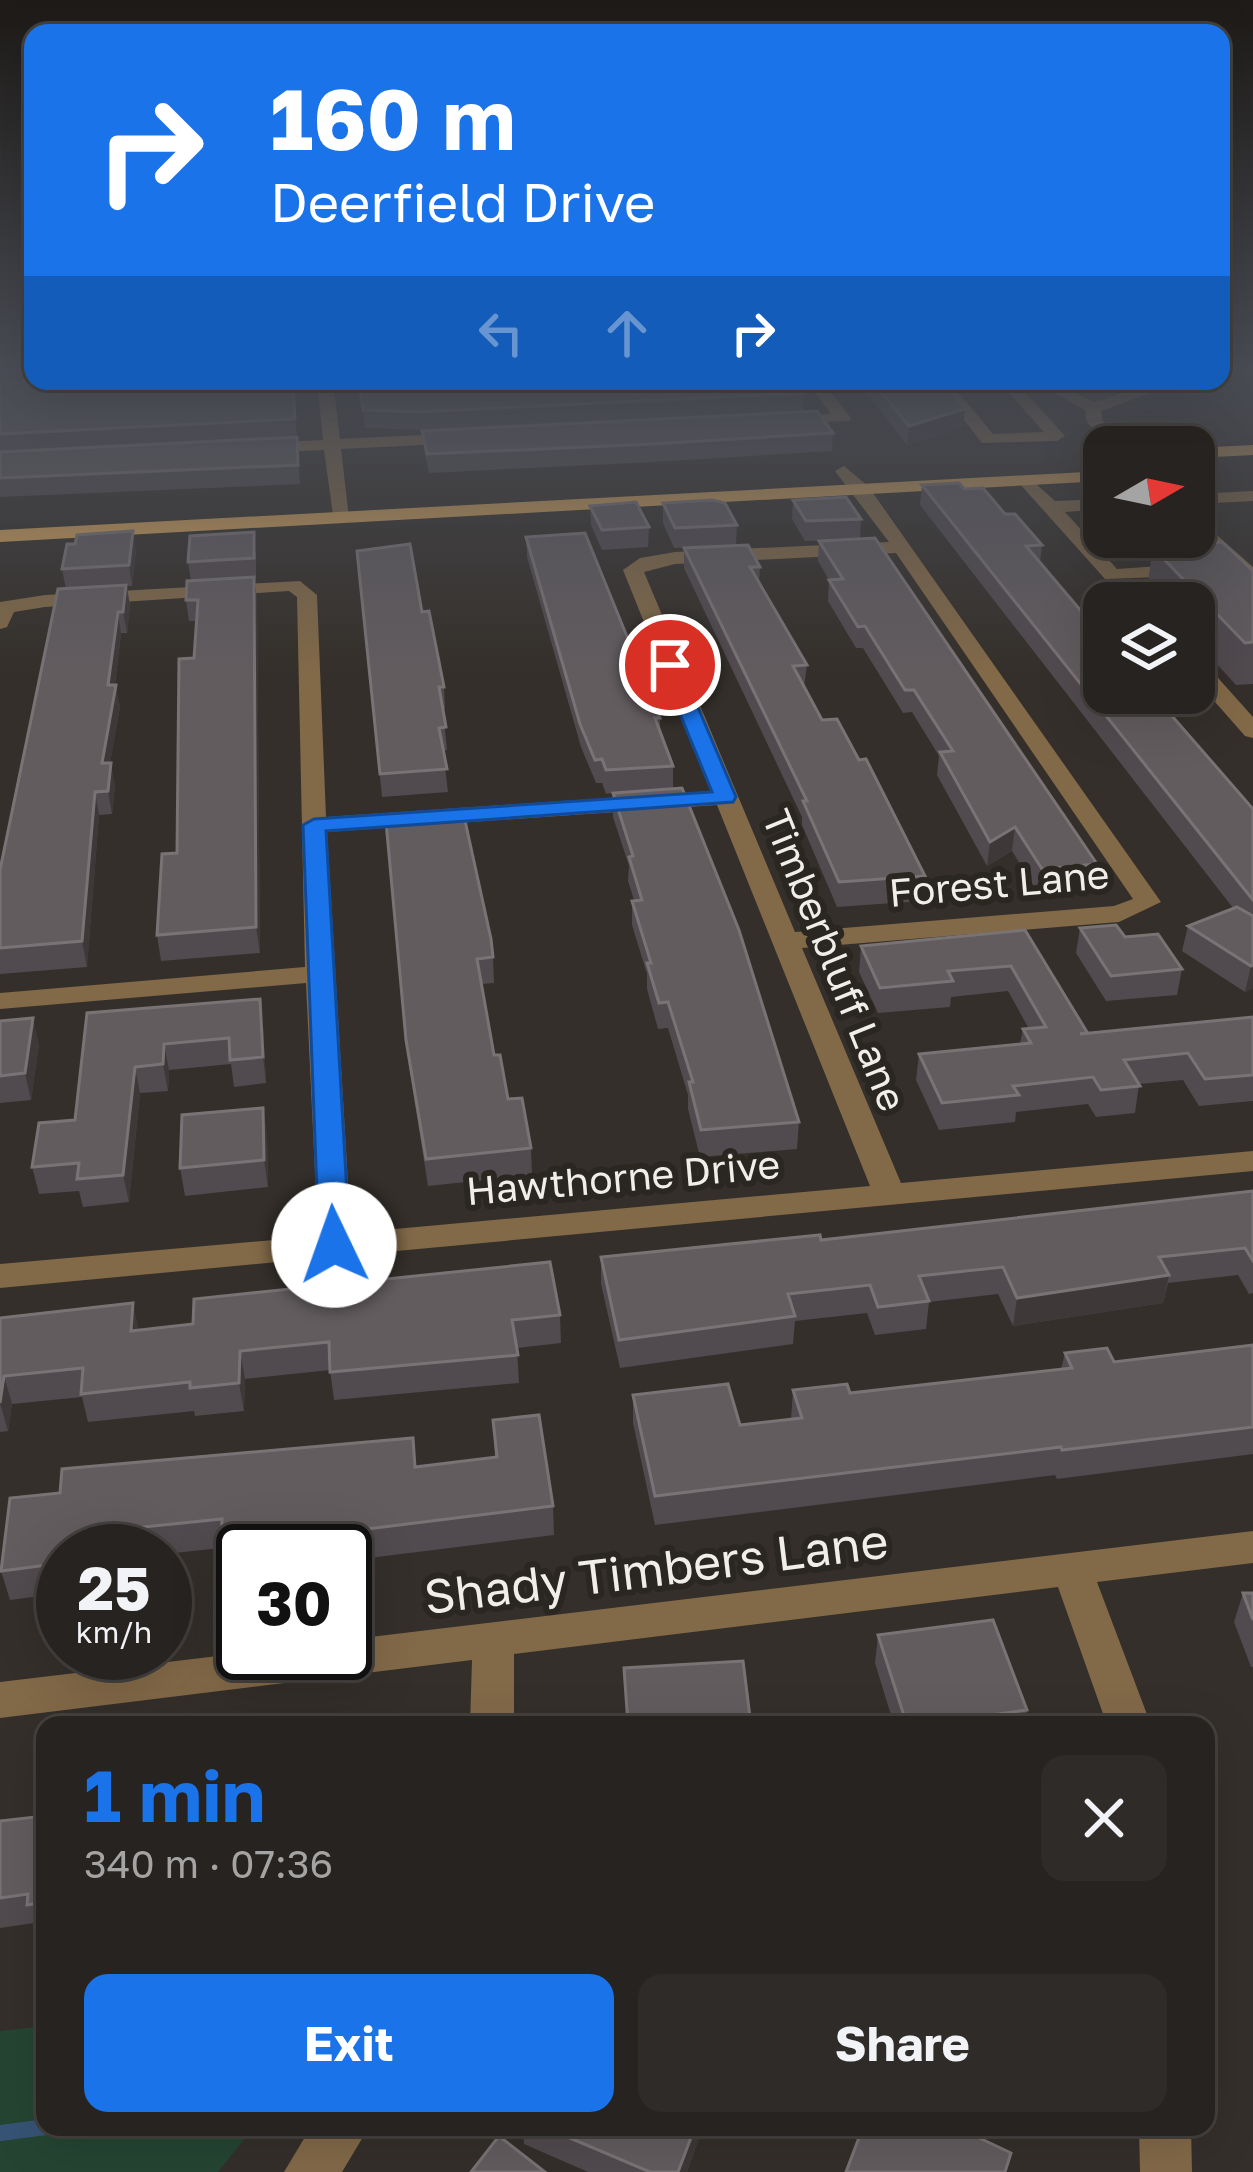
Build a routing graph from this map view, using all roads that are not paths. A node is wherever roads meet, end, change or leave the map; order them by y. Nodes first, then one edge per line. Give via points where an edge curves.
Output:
1 (336, 472) edge
2 (825, 472) edge
3 (845, 472) edge
4 (1083, 477) edge
5 (1026, 480) junction
6 (862, 490) junction
7 (1253, 496) edge
8 (1215, 498) edge
9 (1051, 507) junction
10 (1083, 507) edge
11 (339, 508) junction
12 (0, 517) edge
13 (0, 536) edge
14 (1215, 541) edge
15 (901, 547) junction
16 (1247, 573) edge
17 (1112, 575) junction
18 (1118, 582) edge
19 (0, 622) edge
20 (1215, 688) edge
21 (1253, 731) edge
22 (725, 797) junction
23 (314, 825) junction
24 (783, 941) junction
25 (319, 974) junction
26 (0, 1001) edge
27 (1253, 1161) edge
28 (890, 1195) junction
29 (334, 1245) junction
30 (0, 1276) edge
31 (1253, 1547) edge
32 (1072, 1569) junction
33 (493, 1639) junction
34 (0, 1700) edge
35 (492, 1716) edge
36 (1126, 1716) edge
37 (336, 2136) edge
38 (1166, 2136) edge
39 (310, 2172) edge
40 (1166, 2172) edge

1 - 11 street
2 - 11 main road
3 - 6 street
4 - 5 main road
5 - 6 main road
5 - 9 street
6 - 11 main road
6 - 15 street
7 - 8 street
9 - 10 street
9 - 17 street
11 - 12 main road
11 - 13 main road
14 - 16 street
15 - 22 street, Timberbluff Lane via 647,562 633,571
15 - 24 street, Forest Lane via 1148,902 1118,914
16 - 17 street
17 - 18 street
19 - 23 street via 6,607 45,601 293,585 307,596
20 - 21 street
22 - 23 street
22 - 24 street, Timberbluff Lane
23 - 25 street
24 - 28 street, Timberbluff Lane
25 - 26 street
25 - 29 street
27 - 28 street, Hawthorne Drive
28 - 29 street, Hawthorne Drive
29 - 30 street, Hawthorne Drive
31 - 32 street, Shady Timbers Lane
32 - 33 street, Shady Timbers Lane
32 - 36 street
33 - 34 street, Shady Timbers Lane
33 - 35 street
37 - 39 street
38 - 40 street

